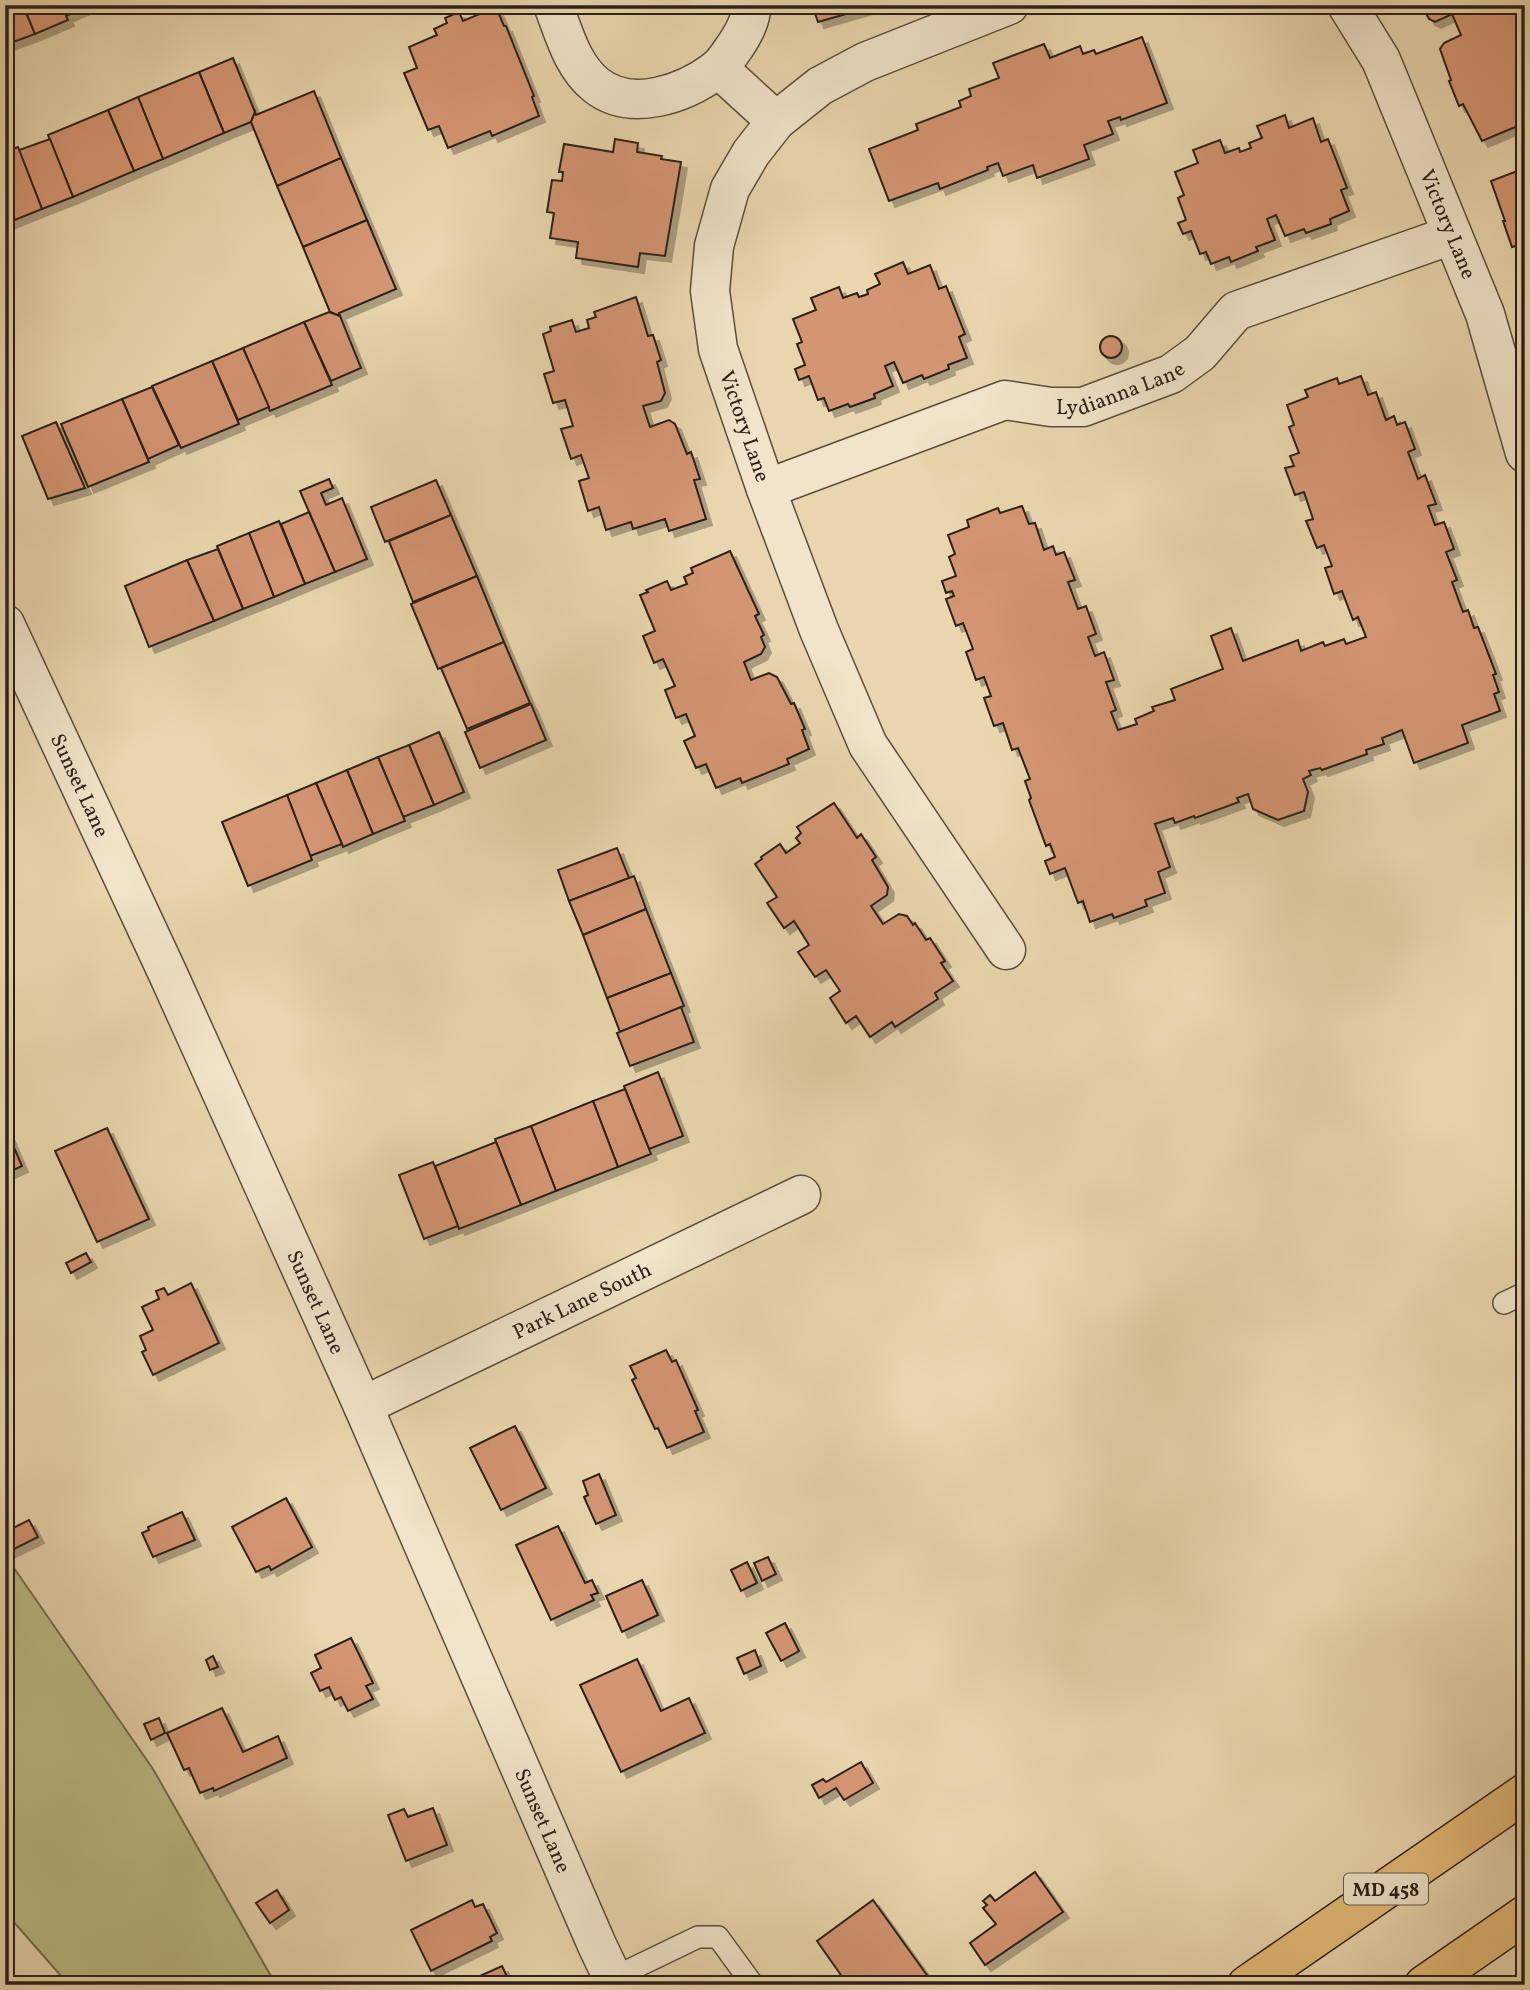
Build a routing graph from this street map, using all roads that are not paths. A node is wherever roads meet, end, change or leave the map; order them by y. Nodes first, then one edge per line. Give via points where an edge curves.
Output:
1 (553, 5) edge
2 (751, 5) edge
3 (1347, 5) edge
4 (1000, 7) edge
5 (718, 68) junction
6 (776, 121) junction
7 (1452, 235) junction
8 (1525, 453) edge
9 (766, 489) junction
10 (5, 624) edge
11 (1006, 950) dead end
12 (802, 1195) dead end
13 (1525, 1293) edge
14 (1504, 1303) dead end
15 (363, 1406) junction
16 (1525, 1793) edge
17 (1525, 1915) edge
18 (614, 1981) edge
19 (753, 1985) edge
20 (1247, 1985) edge
21 (1424, 1985) edge

1 - 5 street via 577,65 597,86 623,99 659,97 686,89
2 - 5 street via 743,35
3 - 7 street, Victory Lane via 1381,60
4 - 6 street, Victory Lane via 866,62 820,86
5 - 6 street
6 - 9 street, Victory Lane via 730,189 714,246 710,291 718,349
7 - 8 street, Victory Lane via 1485,314
7 - 9 street, Lydianna Lane via 1236,312 1200,353 1171,373 1083,407 1005,400
9 - 11 street, Victory Lane via 868,746
10 - 15 street, Sunset Lane
12 - 15 street, Park Lane South
13 - 14 lane
15 - 18 street, Sunset Lane
16 - 20 main road, MD 458
17 - 21 main road
18 - 19 lane via 698,1937 718,1937

